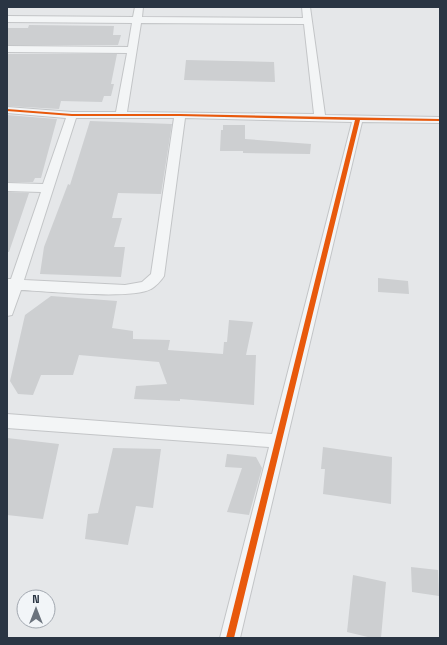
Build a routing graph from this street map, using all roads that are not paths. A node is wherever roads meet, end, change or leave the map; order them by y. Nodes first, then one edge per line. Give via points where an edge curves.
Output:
1 (139, 7) edge
2 (306, 7) edge
3 (7, 19) edge
4 (136, 20) junction
5 (309, 21) junction
6 (7, 49) edge
7 (131, 50) junction
8 (7, 110) edge
9 (72, 115) junction
10 (121, 115) junction
11 (180, 115) junction
12 (320, 118) junction
13 (358, 118) junction
14 (440, 120) edge
15 (7, 187) edge
16 (47, 188) junction
17 (11, 284) edge
18 (7, 311) edge
19 (7, 421) edge
20 (278, 441) junction
21 (230, 638) edge

1 - 4 street
2 - 5 street
3 - 4 street
4 - 5 street
4 - 7 street
5 - 12 street
6 - 7 street
7 - 10 street
8 - 9 street
9 - 10 street
9 - 16 street
10 - 11 street
11 - 12 street
11 - 17 street via 157,276 146,286 125,290
12 - 13 street
13 - 14 street
13 - 20 street
15 - 16 street
16 - 17 street
17 - 18 street
19 - 20 street
20 - 21 street

